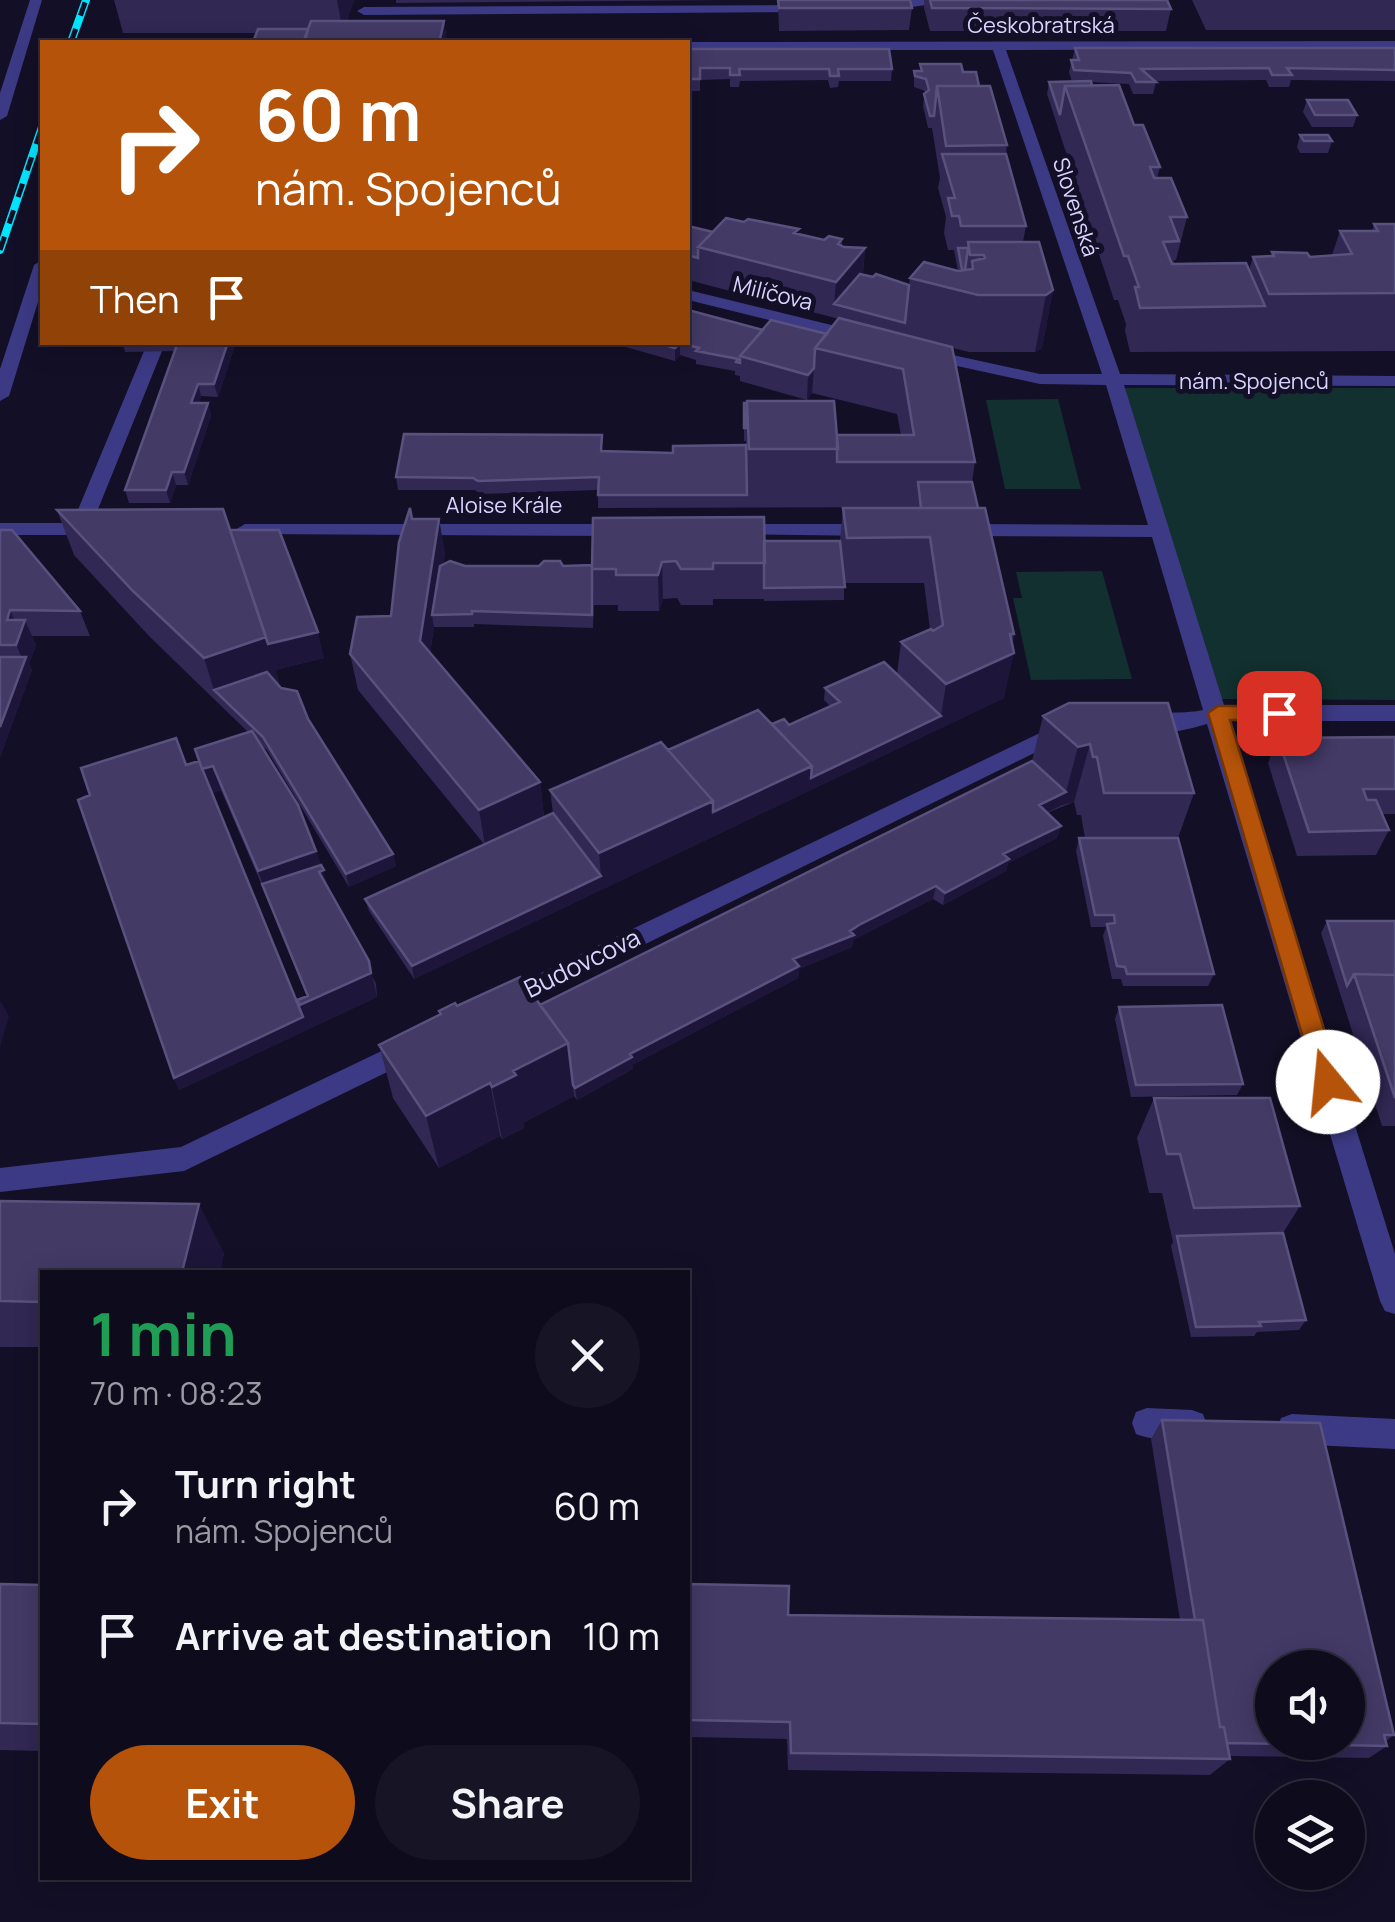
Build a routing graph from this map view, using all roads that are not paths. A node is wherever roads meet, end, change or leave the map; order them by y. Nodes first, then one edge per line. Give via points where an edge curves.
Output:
1 (36, 0) edge
2 (1012, 0) edge
3 (832, 8) edge
4 (868, 8) edge
5 (364, 11) edge
6 (998, 45) junction
7 (1395, 45) edge
8 (690, 46) edge
9 (21, 47) junction
10 (40, 47) edge
11 (0, 116) edge
12 (40, 271) edge
13 (690, 295) edge
14 (154, 351) dead end
15 (963, 364) joint
16 (1395, 381) edge
17 (1114, 382) junction
18 (0, 396) edge
19 (0, 529) edge
20 (80, 529) junction
21 (119, 529) edge
22 (215, 530) edge
23 (651, 530) edge
24 (710, 530) edge
25 (888, 530) edge
26 (948, 530) edge
27 (1160, 531) junction
28 (1395, 712) edge
29 (1218, 713) junction
30 (1122, 723) edge
31 (1090, 724) edge
32 (468, 1019) edge
33 (433, 1036) edge
34 (0, 1180) edge
35 (1395, 1302) edge
36 (1147, 1423) dead end
37 (1222, 1426) edge
38 (1259, 1428) edge
39 (1395, 1434) edge

1 - 9 street
2 - 4 street
3 - 5 street
6 - 7 street, Českobratrská
6 - 8 street, Českobratrská
6 - 17 street, Slovenská
9 - 10 street
9 - 11 street
12 - 18 street
13 - 15 street, Milíčova
14 - 20 street
15 - 17 street, nám. Spojenců via 1040,379
16 - 17 street, nám. Spojenců
17 - 27 street
19 - 20 street
20 - 21 street
22 - 23 street, Aloise Krále
24 - 25 street
26 - 27 street
27 - 29 street
28 - 29 street
29 - 30 street via 1184,723
29 - 35 street
31 - 32 street, Budovcova via 1056,730
33 - 34 street via 184,1159
36 - 37 street
38 - 39 street

